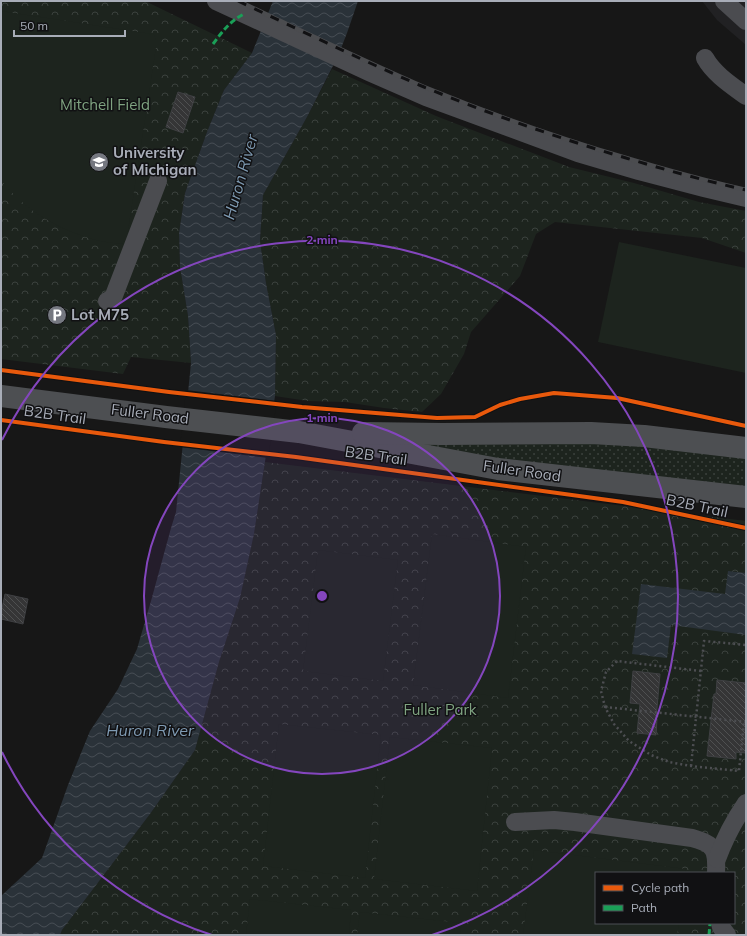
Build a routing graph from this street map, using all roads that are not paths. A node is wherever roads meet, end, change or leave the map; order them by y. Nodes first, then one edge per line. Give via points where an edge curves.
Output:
1 (216, 1) edge
2 (724, 1) edge
3 (746, 21) edge
4 (704, 58) dead end
5 (746, 96) edge
6 (158, 181) dead end
7 (746, 198) edge
8 (107, 301) dead end
9 (1, 396) edge
10 (299, 432) junction
11 (746, 448) edge
12 (746, 498) edge
13 (746, 803) edge
14 (515, 822) dead end
15 (716, 866) edge
16 (720, 924) edge
17 (727, 935) edge

1 - 7 street via 426,97 578,153
2 - 3 street
4 - 5 street via 725,81
6 - 8 street via 113,298
9 - 10 main road, Fuller Road
10 - 11 main road, Fuller Road via 591,433 644,436
10 - 12 main road, Fuller Road via 498,469
13 - 15 street via 722,844
14 - 15 street via 554,820 692,838 704,841 712,847 715,851
16 - 17 street

